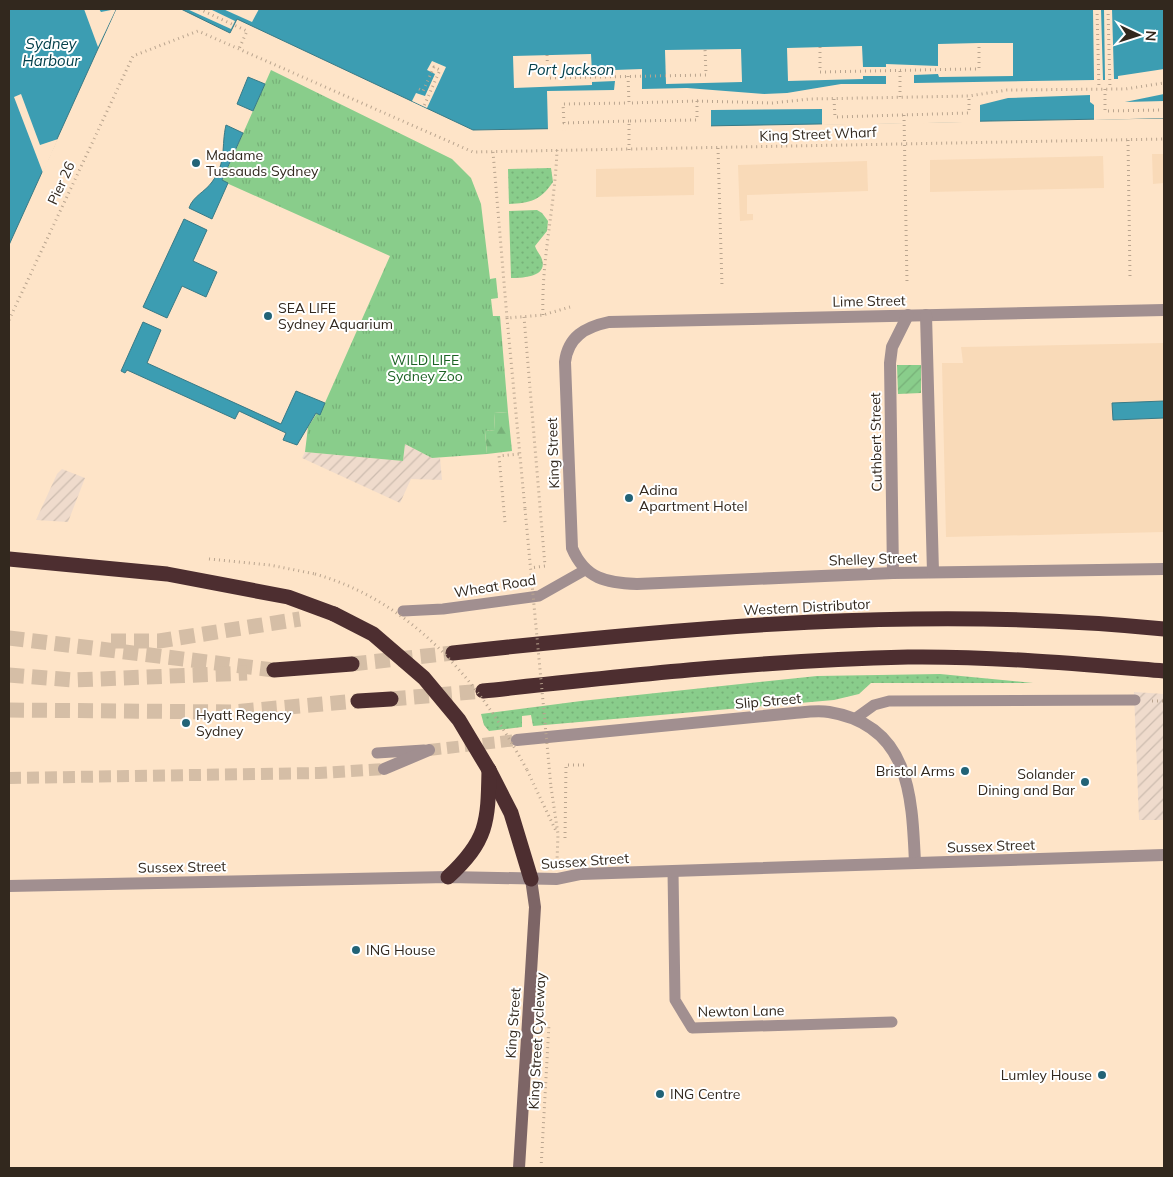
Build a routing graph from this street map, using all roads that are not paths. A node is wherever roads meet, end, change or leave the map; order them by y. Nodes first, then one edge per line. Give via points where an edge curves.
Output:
1 (1164, 310) edge
2 (908, 315) junction
3 (926, 315) junction
4 (578, 335) joint
5 (9, 559) edge
6 (1164, 569) edge
7 (586, 570) junction
8 (933, 572) junction
9 (893, 573) junction
10 (404, 611) dead end
11 (1164, 629) edge
12 (453, 653) tunnel mouth
13 (352, 664) tunnel mouth
14 (274, 670) tunnel mouth
15 (1164, 670) edge
16 (483, 691) tunnel mouth
17 (391, 700) tunnel mouth
18 (1135, 700) dead end
19 (358, 701) tunnel mouth
20 (856, 718) junction
21 (517, 740) tunnel mouth
22 (428, 750) joint
23 (377, 753) dead end
24 (384, 769) tunnel mouth
25 (489, 770) junction
26 (1164, 855) edge
27 (915, 863) junction
28 (674, 871) junction
29 (448, 877) junction
30 (531, 879) junction
31 (9, 886) edge
32 (892, 1022) dead end
33 (519, 1168) edge

1 - 3 street, Lime Street
2 - 3 street, Lime Street
2 - 4 street, Lime Street via 609,322 585,329
2 - 9 street, Cuthbert Street via 892,347 890,363
3 - 8 street
4 - 7 street, King Street via 566,351 565,362 570,530 576,559
5 - 25 highway, bridge via 176,575 288,597 334,614 373,634 424,678 459,720
6 - 8 street, Shelley Street
7 - 9 street, Shelley Street via 613,583 637,584
7 - 10 lane, Wheat Road via 539,596
8 - 9 street, Shelley Street
11 - 12 highway, Western Distributor via 959,617 837,620 590,638
13 - 14 highway
15 - 16 highway via 1042,661 909,657 718,668
17 - 19 highway
18 - 20 lane via 889,701 874,705
20 - 21 street, Slip Street via 827,711 794,713
20 - 27 street, Slip Street via 881,733 907,783 913,815
22 - 23 lane
22 - 24 street
25 - 29 highway via 488,814 476,848
25 - 30 highway via 511,813
26 - 27 street, Sussex Street
27 - 28 street, Sussex Street
28 - 30 street, Sussex Street
28 - 32 lane, Newton Lane via 675,1000 692,1028
29 - 30 street, Sussex Street
29 - 31 street, Sussex Street
30 - 33 main road, King Street via 536,906

